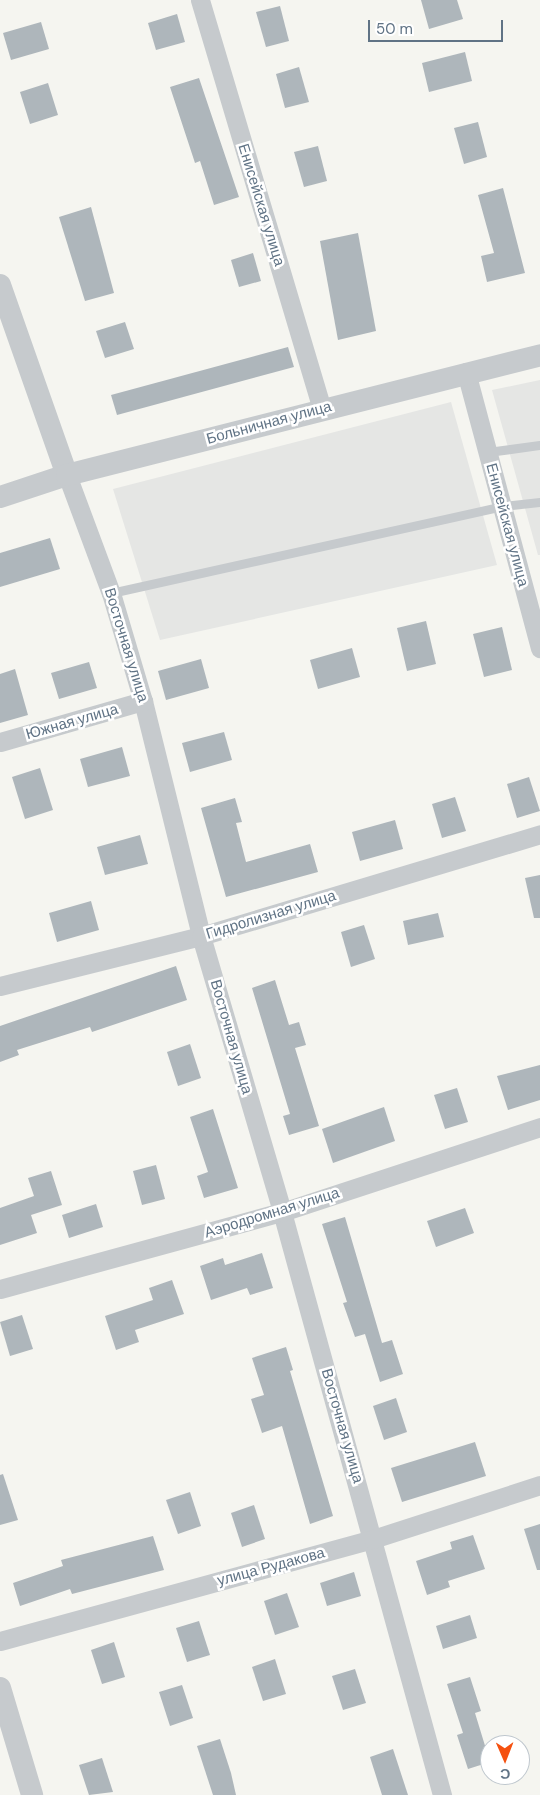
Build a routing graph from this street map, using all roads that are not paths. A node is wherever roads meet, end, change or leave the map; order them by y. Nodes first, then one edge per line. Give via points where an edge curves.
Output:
1 (200, 0) edge
2 (0, 285) edge
3 (540, 355) edge
4 (466, 372) junction
5 (322, 409) junction
6 (540, 445) edge
7 (488, 452) junction
8 (67, 475) junction
9 (0, 497) edge
10 (540, 502) edge
11 (502, 506) junction
12 (112, 593) junction
13 (540, 648) edge
14 (144, 701) junction
15 (0, 742) edge
16 (540, 834) edge
17 (202, 936) junction
18 (0, 986) edge
19 (540, 1127) edge
20 (282, 1212) junction
21 (0, 1289) edge
22 (540, 1485) edge
23 (373, 1539) junction
24 (0, 1641) edge
25 (0, 1688) edge
26 (32, 1795) edge
27 (442, 1795) edge

1 - 5 street, Енисейская улица
2 - 8 street, Восточная улица
3 - 4 street, Больничная улица
4 - 5 street, Больничная улица
4 - 7 street, Енисейская улица
5 - 8 street, Больничная улица
6 - 7 lane
7 - 11 street, Енисейская улица
8 - 9 street, Больничная улица
8 - 12 street, Восточная улица
10 - 11 lane
11 - 12 lane
11 - 13 street, Енисейская улица
12 - 14 street, Восточная улица
14 - 15 street, Южная улица
14 - 17 street, Восточная улица
16 - 17 street, Гидролизная улица
17 - 18 street, Гидролизная улица
17 - 20 street, Восточная улица
19 - 20 street, Аэродромная улица
20 - 21 street, Аэродромная улица
20 - 23 street, Восточная улица
22 - 23 street, улица Рудакова
23 - 24 street, улица Рудакова
23 - 27 street, Восточная улица
25 - 26 street

